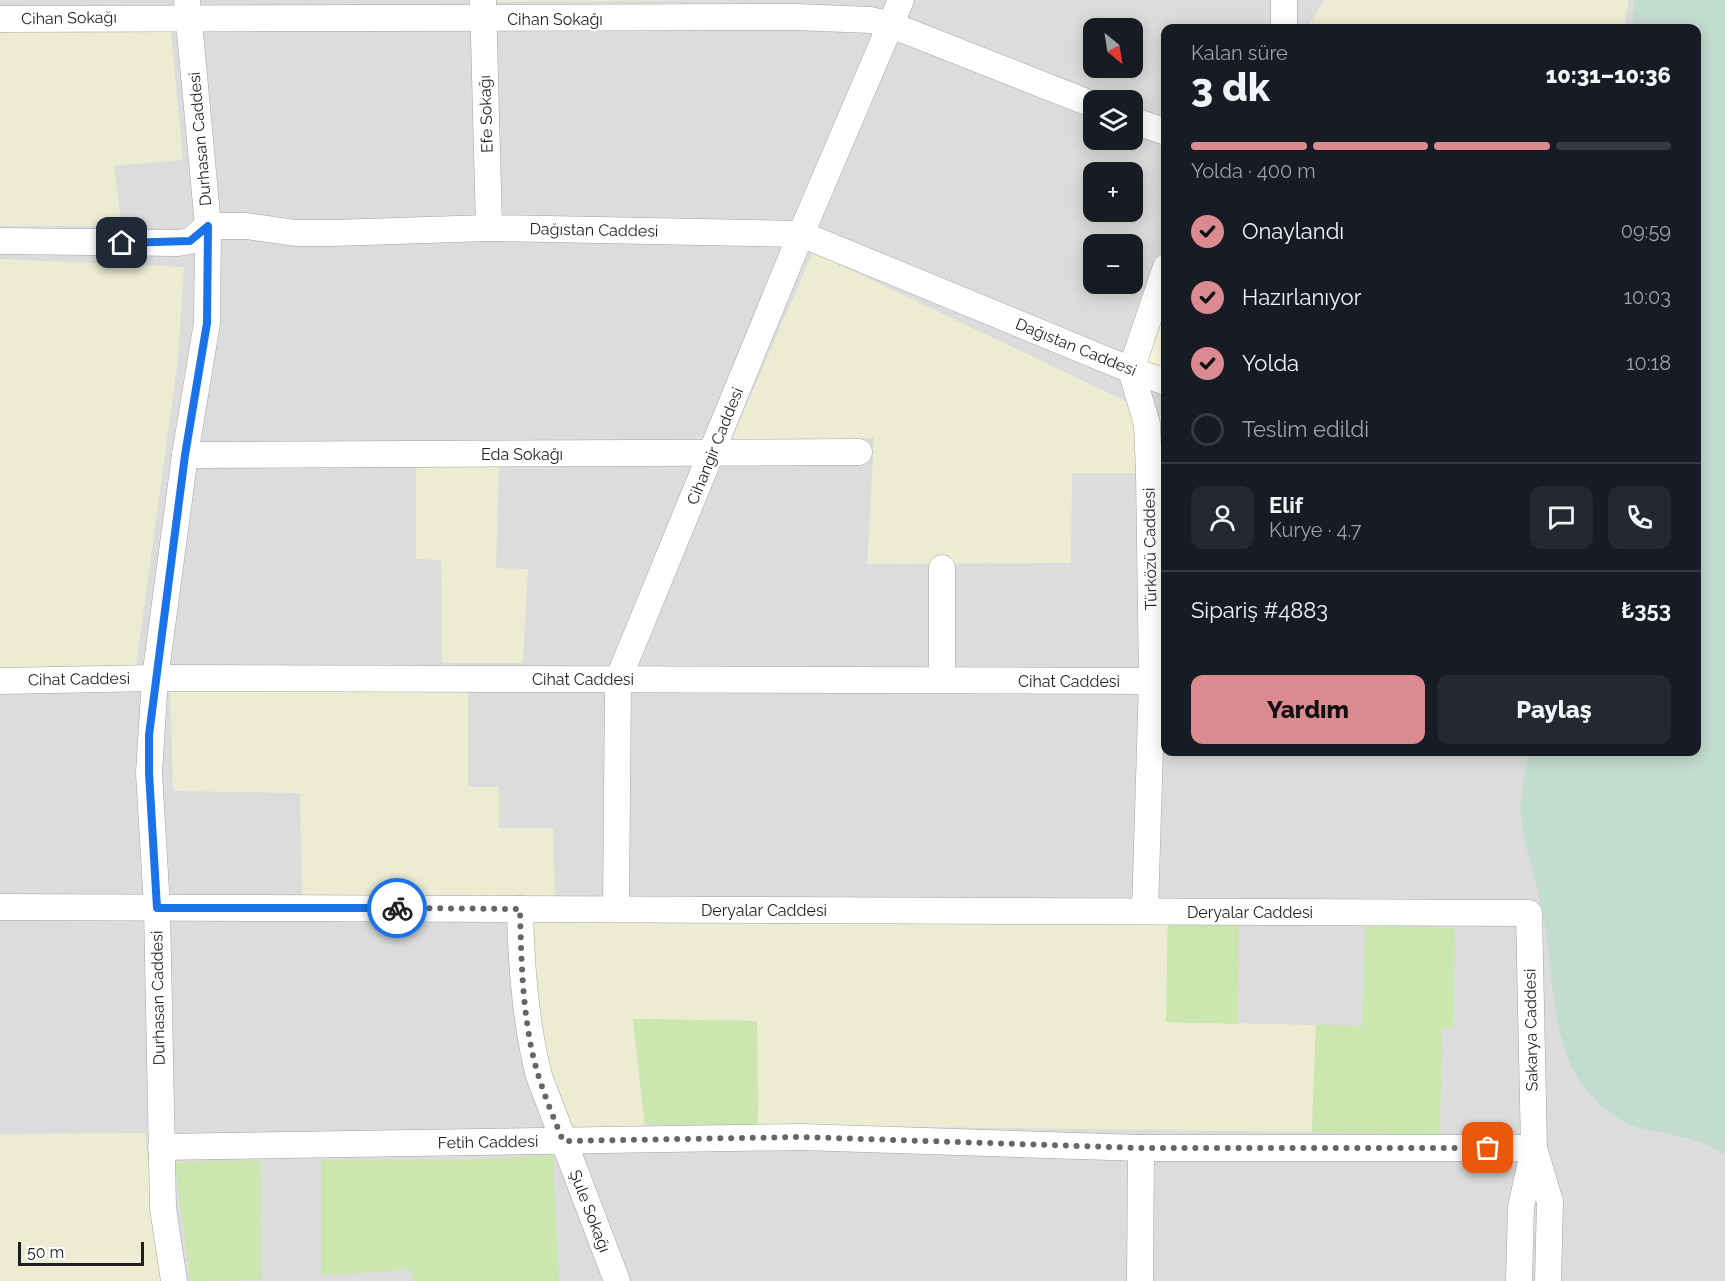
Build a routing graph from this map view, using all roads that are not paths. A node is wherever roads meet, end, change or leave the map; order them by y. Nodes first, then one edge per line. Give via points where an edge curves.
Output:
1 (901, 0) edge
2 (1284, 0) edge
3 (188, 9) edge
4 (483, 10) edge
5 (0, 19) edge
6 (1284, 24) edge
7 (891, 25) junction
8 (1083, 101) edge
9 (1143, 124) edge
10 (1161, 130) edge
11 (208, 226) junction
12 (489, 228) junction
13 (801, 234) junction
14 (0, 241) edge
15 (1161, 282) edge
16 (1131, 370) junction
17 (1161, 380) edge
18 (859, 452) dead end
19 (712, 453) junction
20 (185, 455) junction
21 (942, 568) dead end
22 (155, 678) junction
23 (618, 680) junction
24 (942, 680) junction
25 (0, 681) edge
26 (1159, 681) edge
27 (0, 908) edge
28 (157, 908) junction
29 (520, 909) junction
30 (616, 909) junction
31 (1145, 911) junction
32 (1529, 913) joint
33 (563, 1141) junction
34 (161, 1147) junction
35 (1141, 1148) junction
36 (1534, 1148) junction
37 (174, 1281) edge
38 (617, 1281) edge
39 (1140, 1281) edge
40 (1519, 1281) edge
41 (1548, 1281) edge

1 - 7 street, Cihangir Caddesi
2 - 6 street
3 - 4 street, Cihan Sokağı
3 - 5 street, Cihan Sokağı
3 - 11 street, Durhasan Caddesi
4 - 7 street, Cihan Sokağı via 796,17 871,20
4 - 12 street, Efe Sokağı
7 - 8 street, Cihan Sokağı
7 - 13 street, Cihangir Caddesi
9 - 10 street
11 - 12 street, Dağıstan Caddesi via 333,233
11 - 14 street via 190,241 178,243
11 - 20 street, Durhasan Caddesi via 207,323
12 - 13 street, Dağıstan Caddesi
13 - 16 street, Dağıstan Caddesi
13 - 19 street, Cihangir Caddesi
15 - 16 street
16 - 17 street, Dağıstan Caddesi
16 - 26 street, Türközü Caddesi via 1142,399 1149,448
18 - 19 street, Eda Sokağı
19 - 20 street, Eda Sokağı
19 - 23 street, Cihangir Caddesi
20 - 22 street, Durhasan Caddesi
21 - 24 street
22 - 23 street, Cihat Caddesi
22 - 25 street, Cihat Caddesi
22 - 28 street, Durhasan Caddesi via 149,773
23 - 24 street, Cihat Caddesi
23 - 30 street, Cihangir Caddesi
24 - 26 street, Cihat Caddesi
26 - 31 street, Türközü Caddesi
27 - 28 street, Deryalar Caddesi
28 - 29 street, Deryalar Caddesi
28 - 34 street, Durhasan Caddesi
29 - 30 street, Deryalar Caddesi
29 - 33 street, Şule Sokağı via 530,1041
30 - 31 street, Deryalar Caddesi
31 - 32 street, Deryalar Caddesi
32 - 36 street, Sakarya Caddesi
33 - 34 street, Fetih Caddesi
33 - 35 street, Fetih Caddesi via 802,1137
33 - 38 street, Şule Sokağı
34 - 37 street, Durhasan Caddesi via 163,1208
35 - 36 street, Fetih Caddesi
35 - 39 street
36 - 40 street, Sakarya Caddesi via 1521,1207
36 - 41 street, Sakarya Caddesi via 1550,1202

